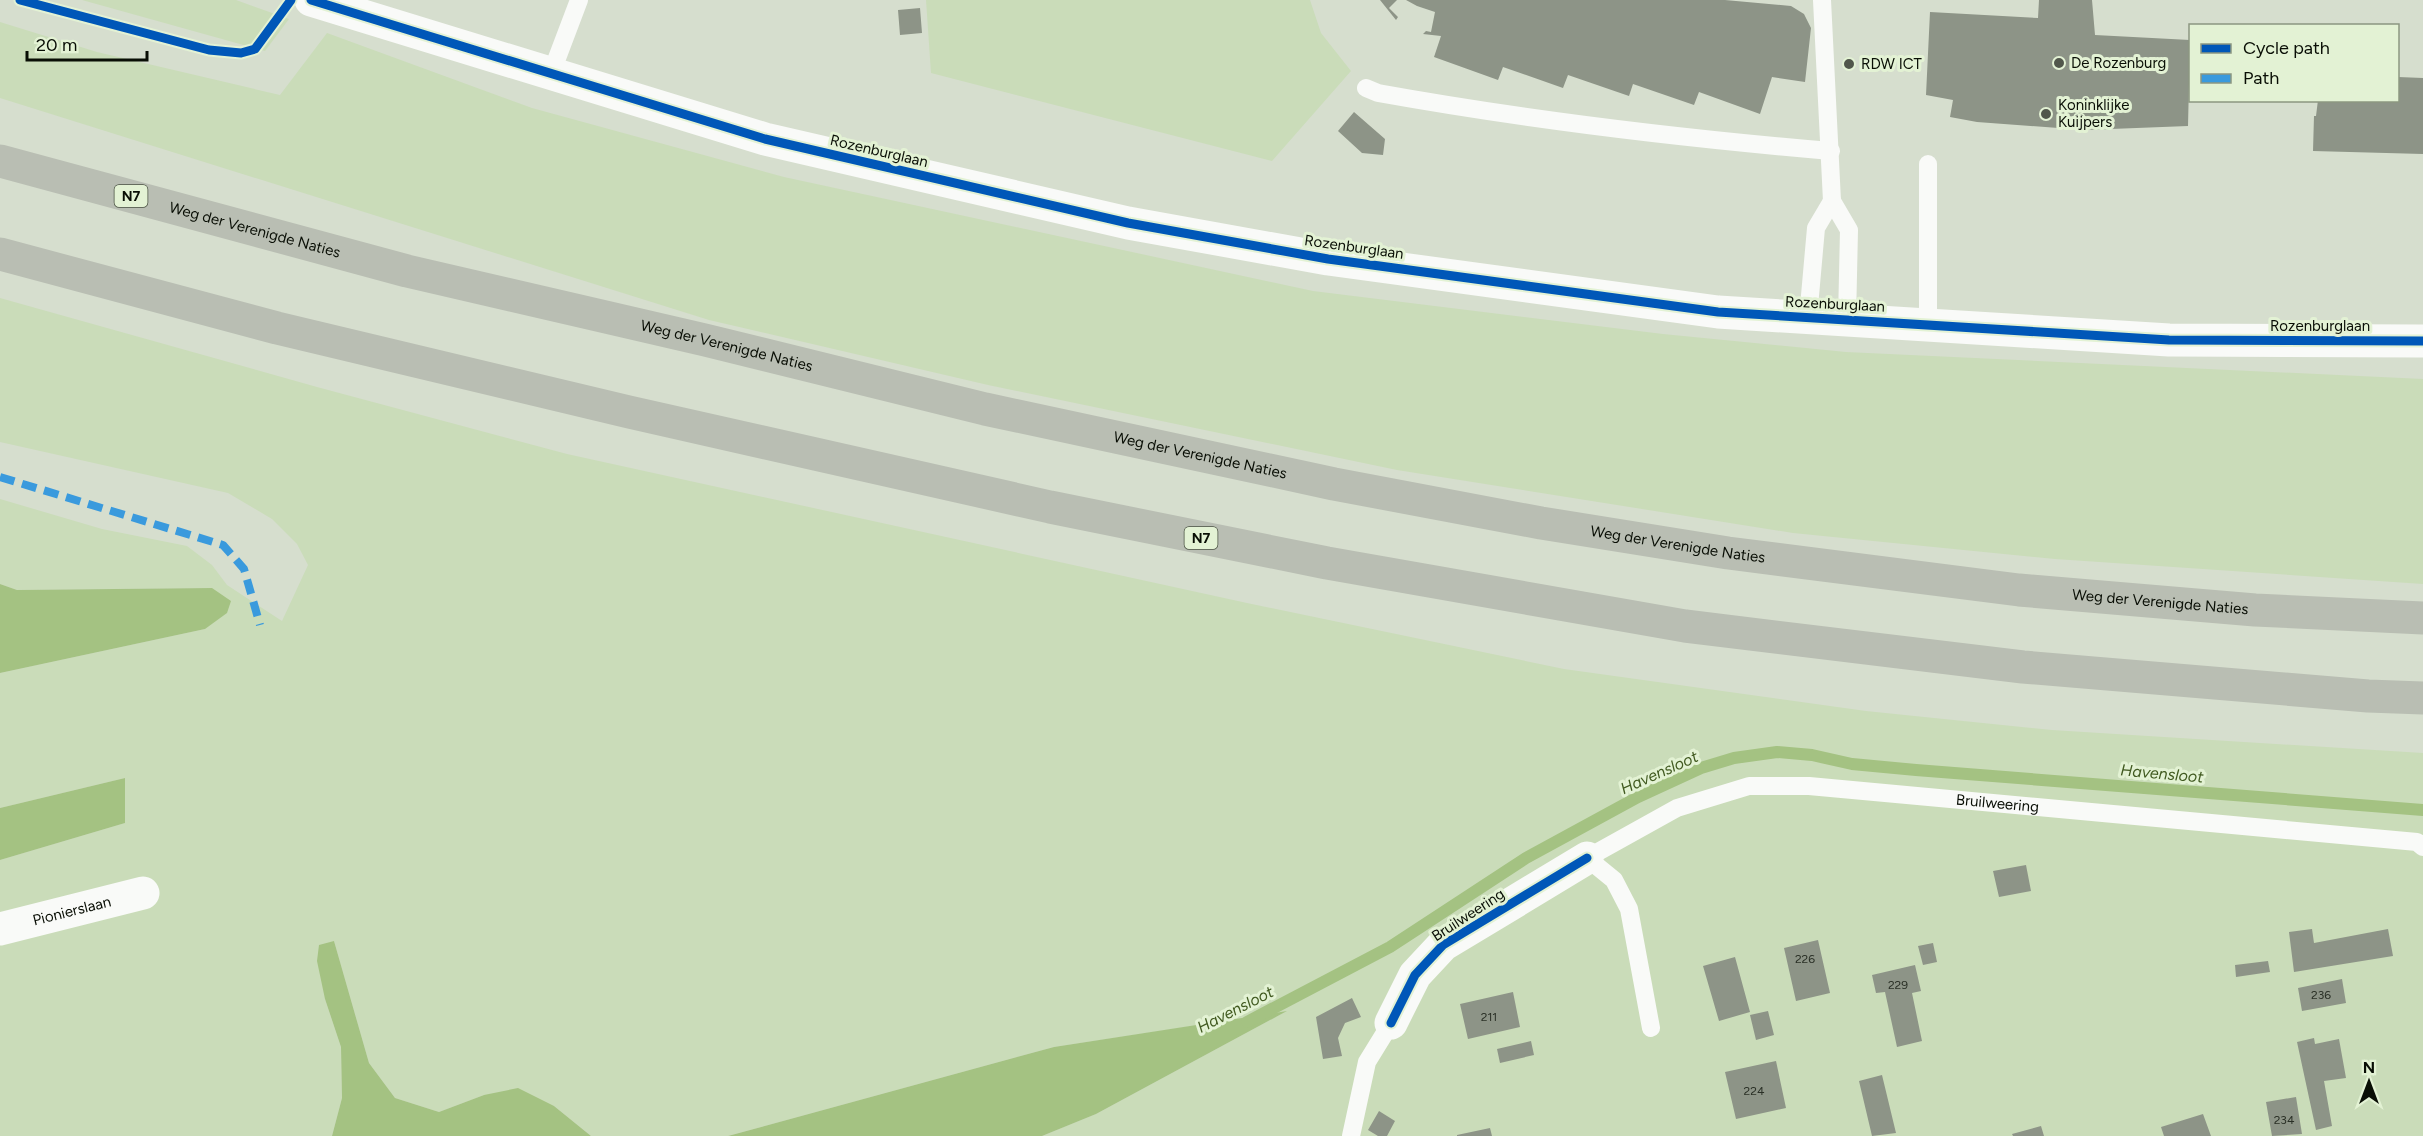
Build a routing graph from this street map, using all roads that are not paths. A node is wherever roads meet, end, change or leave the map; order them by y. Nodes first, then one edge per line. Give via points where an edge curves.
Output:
1 (311, 0) edge
2 (579, 0) edge
3 (1822, 0) edge
4 (551, 74) junction
5 (1366, 88) dead end
6 (1831, 151) junction
7 (0, 161) edge
8 (1928, 164) dead end
9 (1832, 201) junction
10 (0, 254) edge
11 (1808, 318) junction
12 (1847, 320) junction
13 (1928, 325) junction
14 (2423, 341) edge
15 (2423, 618) edge
16 (2423, 698) edge
17 (2423, 847) edge
18 (1587, 858) junction
19 (143, 893) dead end
20 (0, 928) edge
21 (1391, 1023) joint
22 (1651, 1028) dead end
23 (1351, 1136) edge

1 - 4 street, Rozenburglaan
2 - 4 lane
3 - 6 lane
4 - 11 street, Rozenburglaan via 765,140 1128,223 1352,262 1718,312
5 - 6 lane via 1490,113 1691,139
6 - 9 lane
7 - 15 highway, Weg der Verenigde Naties / N7 via 407,271 985,409 1530,521 1728,553 2019,590 2255,610
8 - 13 lane
9 - 11 lane via 1816,228
9 - 12 lane via 1849,230
10 - 16 highway, N7 via 278,328 641,414 1050,507 1327,563 1685,626 2023,666
11 - 12 street, Rozenburglaan
12 - 13 street, Rozenburglaan
13 - 14 street, Rozenburglaan via 2169,340
17 - 18 lane, Bruilweering via 2417,842 1821,787 1749,786 1677,808
18 - 21 street, Bruilweering via 1443,945 1415,975
18 - 22 lane via 1614,880 1629,909
19 - 20 street, Pionierslaan
21 - 23 lane, Bruilweering via 1367,1062

